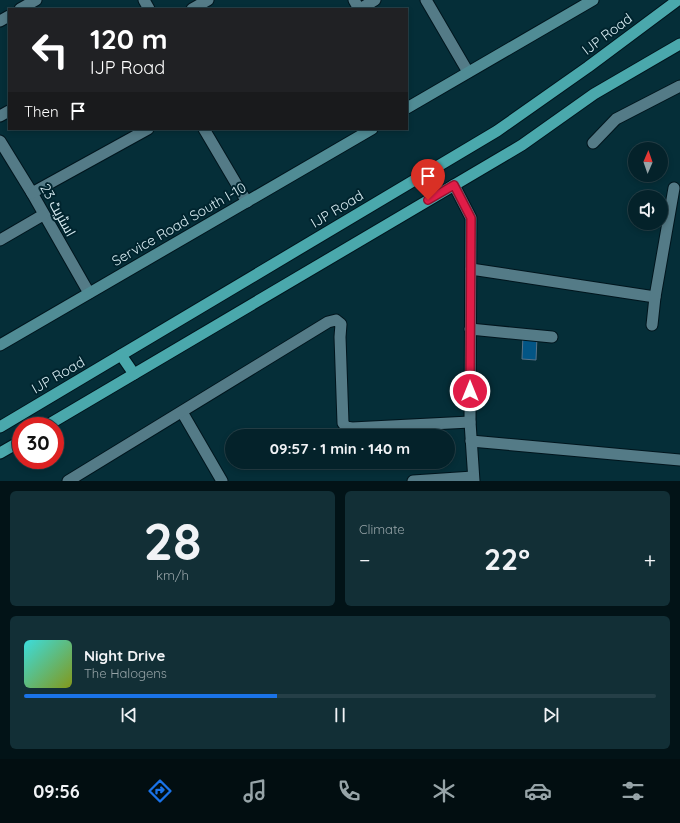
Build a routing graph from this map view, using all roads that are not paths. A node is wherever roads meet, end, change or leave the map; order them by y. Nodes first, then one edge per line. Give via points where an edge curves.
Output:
1 (36, 0) edge
2 (208, 0) edge
3 (374, 0) edge
4 (426, 0) edge
5 (593, 0) edge
6 (678, 0) edge
7 (22, 8) edge
8 (194, 8) edge
9 (361, 8) edge
10 (680, 44) edge
11 (468, 72) junction
12 (680, 86) edge
13 (408, 107) edge
14 (146, 130) edge
15 (205, 130) edge
16 (370, 130) edge
17 (593, 143) dead end
18 (1, 146) edge
19 (454, 185) junction
20 (674, 188) dead end
21 (32, 193) junction
22 (247, 202) junction
23 (43, 215) junction
24 (0, 240) edge
25 (471, 269) junction
26 (89, 294) junction
27 (655, 297) junction
28 (652, 325) dead end
29 (470, 329) junction
30 (552, 337) dead end
31 (0, 345) edge
32 (121, 355) junction
33 (134, 374) junction
34 (182, 412) junction
35 (61, 417) edge
36 (470, 422) junction
37 (0, 427) edge
38 (471, 441) junction
39 (12, 446) edge
40 (0, 453) edge
41 (680, 460) edge
42 (474, 479) edge
43 (68, 481) edge
44 (222, 481) edge
45 (413, 481) edge

1 - 7 street
2 - 8 street
3 - 9 street
4 - 11 street
5 - 11 main road
6 - 32 highway, IJP Road via 497,131
10 - 19 highway via 594,94 522,145
11 - 13 main road
12 - 17 street via 616,120
14 - 21 street
15 - 22 street
16 - 22 main road, Service Road South I-10
18 - 21 street, اسٹریٹ 23
19 - 25 street via 471,218
19 - 33 highway
20 - 27 street
21 - 23 street, اسٹریٹ 23
22 - 26 main road, Service Road South I-10
23 - 24 street
23 - 26 street, اسٹریٹ 23
25 - 27 street
25 - 29 street
26 - 31 main road, Service Road South I-10
27 - 28 street
29 - 30 street
29 - 36 street
32 - 33 highway
32 - 37 highway, IJP Road
33 - 35 highway
34 - 36 street via 328,322 336,320 341,324 346,427
34 - 43 street
34 - 44 street
36 - 38 street
38 - 41 street
38 - 42 street
39 - 40 highway
42 - 45 street

